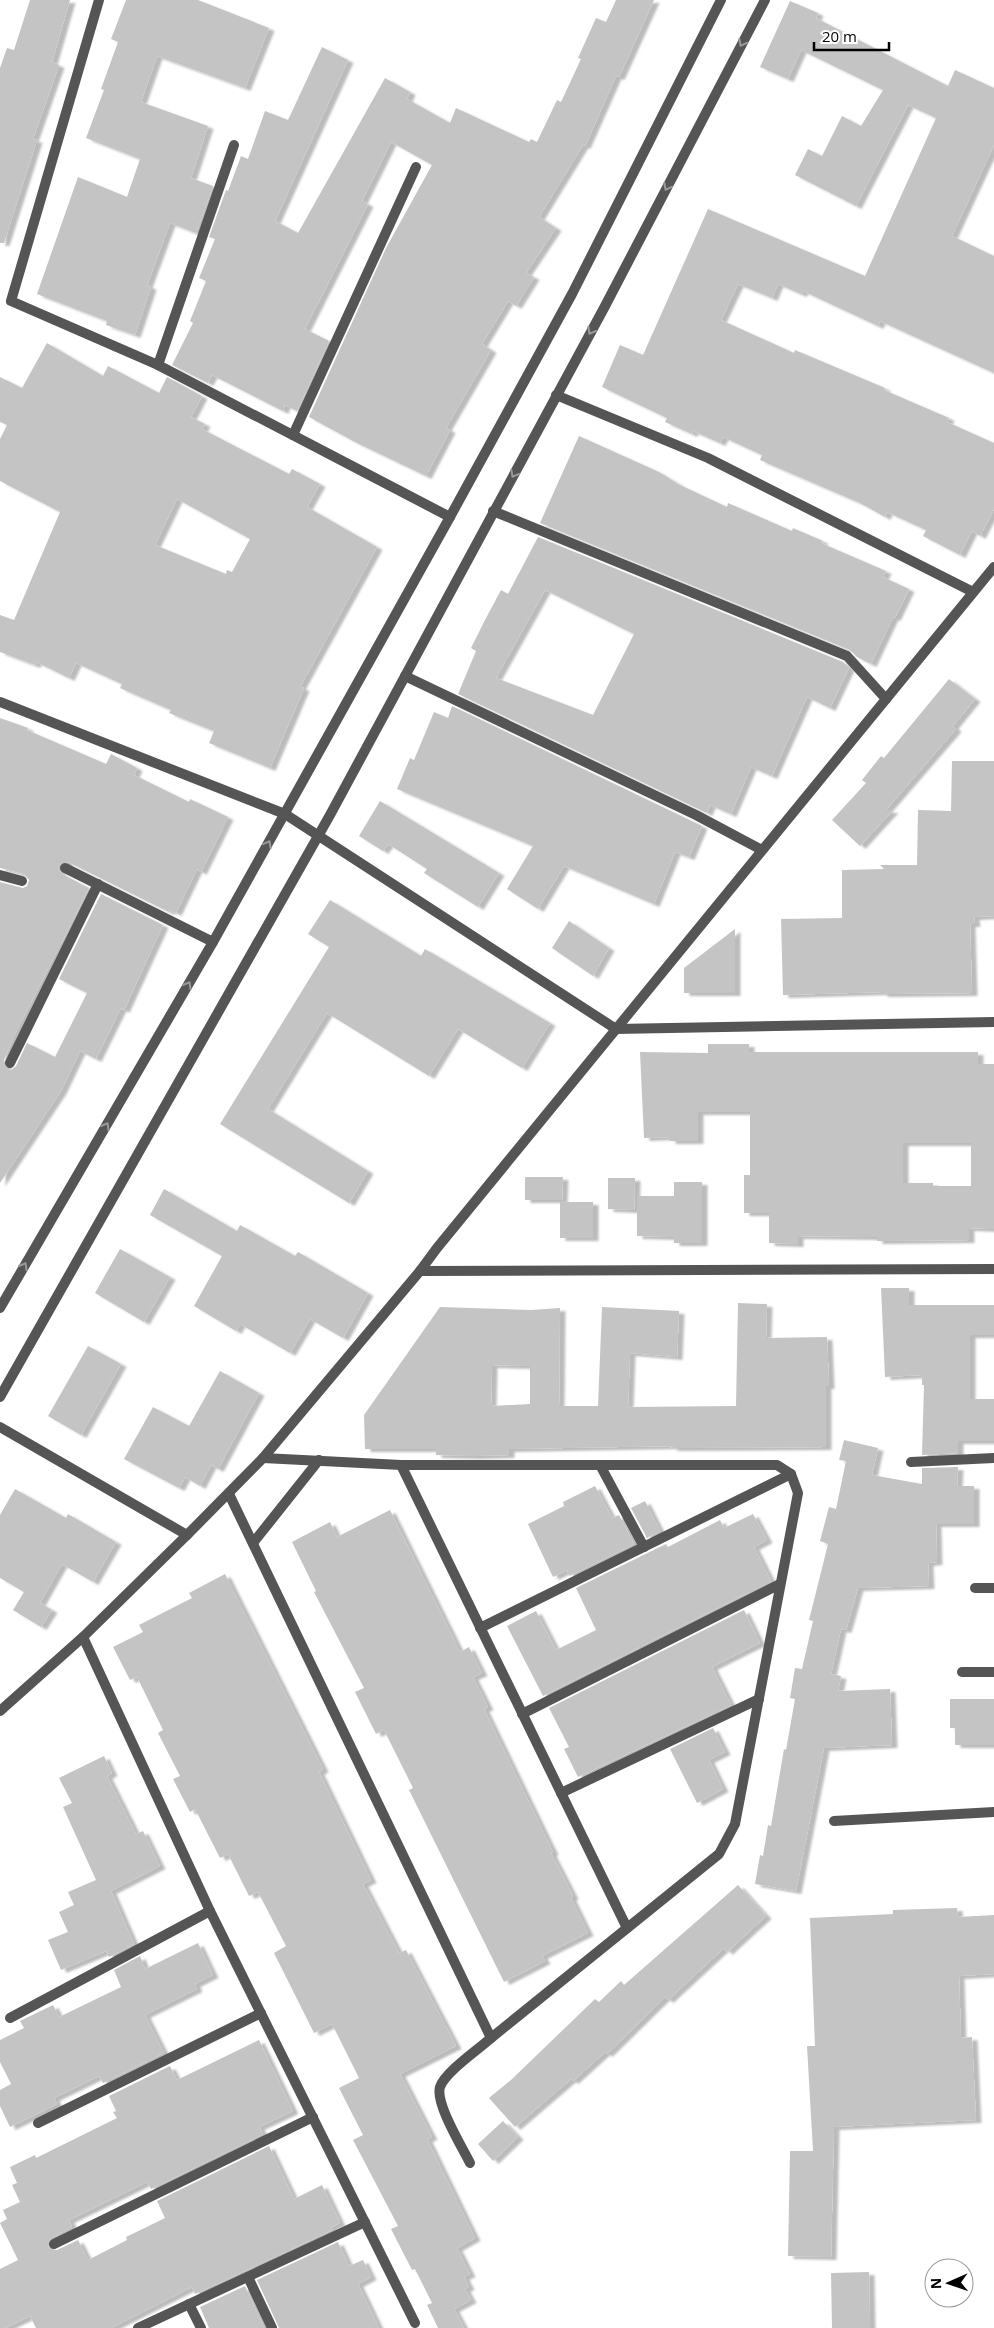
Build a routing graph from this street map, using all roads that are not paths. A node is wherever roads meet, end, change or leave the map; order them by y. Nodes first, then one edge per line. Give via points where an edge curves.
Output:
1 (99, 0) edge
2 (720, 0) edge
3 (765, 0) edge
4 (234, 145) dead end
5 (416, 167) dead end
6 (158, 365) junction
7 (556, 395) junction
8 (293, 435) junction
9 (494, 511) junction
10 (450, 517) junction
11 (994, 567) edge
12 (973, 592) junction
13 (405, 676) junction
14 (886, 698) junction
15 (0, 702) edge
16 (285, 814) junction
17 (318, 835) junction
18 (762, 850) junction
19 (65, 868) dead end
20 (0, 875) edge
21 (22, 880) dead end
22 (98, 884) junction
23 (213, 942) junction
24 (994, 1022) edge
25 (616, 1029) junction
26 (10, 1062) dead end
27 (994, 1269) edge
28 (420, 1272) junction
29 (0, 1308) edge
30 (0, 1397) edge
31 (0, 1427) edge
32 (263, 1458) junction
33 (994, 1458) edge
34 (319, 1460) junction
35 (911, 1462) dead end
36 (401, 1465) junction
37 (600, 1465) junction
38 (792, 1474) junction
39 (229, 1494) junction
40 (187, 1535) junction
41 (252, 1542) junction
42 (644, 1547) junction
43 (780, 1584) junction
44 (975, 1588) dead end
45 (994, 1588) edge
46 (480, 1628) junction
47 (84, 1637) junction
48 (962, 1672) dead end
49 (994, 1672) edge
50 (759, 1699) junction
51 (0, 1711) edge
52 (522, 1714) junction
53 (561, 1793) junction
54 (994, 1812) edge
55 (834, 1821) dead end
56 (210, 1911) junction
57 (627, 1928) junction
58 (261, 2012) junction
59 (10, 2018) dead end
60 (491, 2038) junction
61 (313, 2117) junction
62 (38, 2123) dead end
63 (470, 2163) dead end
64 (364, 2222) junction
65 (54, 2244) dead end
66 (248, 2277) junction
67 (189, 2304) junction
68 (415, 2323) dead end
69 (138, 2328) edge
70 (201, 2328) edge
71 (272, 2328) edge

1 - 6 street via 11,301
2 - 10 street via 572,294
3 -> 7 street
4 - 6 street
5 - 8 street
6 - 8 street
7 -> 9 street
7 - 12 street via 708,458
8 - 10 street
9 - 13 street
9 - 14 street via 847,656
10 - 16 street
11 - 12 street
12 - 14 street
13 - 17 street
13 - 18 street via 696,815
14 - 18 street
15 - 16 street
16 - 17 street
23 -> 16 street
17 - 25 street
17 - 30 street
18 - 25 street
19 - 22 street
20 - 21 street
22 - 23 street
22 - 26 street
29 -> 23 street
24 - 25 street
25 - 28 street
27 - 28 street
28 - 32 street
31 - 40 street
32 - 34 street
32 - 39 street
33 - 35 street
34 - 36 street
34 - 41 street
36 - 37 street
36 - 46 street
37 - 38 street via 777,1465
37 - 42 street
38 - 42 street
38 - 43 street via 798,1493
39 - 40 street
39 - 41 street
40 - 47 street
41 - 60 street
42 - 46 street
43 - 50 street
43 - 52 street
44 - 45 street
46 - 52 street
47 - 51 street
47 - 56 street
48 - 49 street
50 - 53 street
50 - 57 street via 735,1824 719,1854
52 - 53 street
53 - 57 street
54 - 55 street
56 - 58 street
56 - 59 street
57 - 60 street
58 - 61 street
58 - 62 street
60 - 63 street via 440,2087 440,2101
61 - 64 street
61 - 65 street
64 - 66 street
64 - 68 street
66 - 67 street
66 - 71 street
67 - 69 street
67 - 70 street

